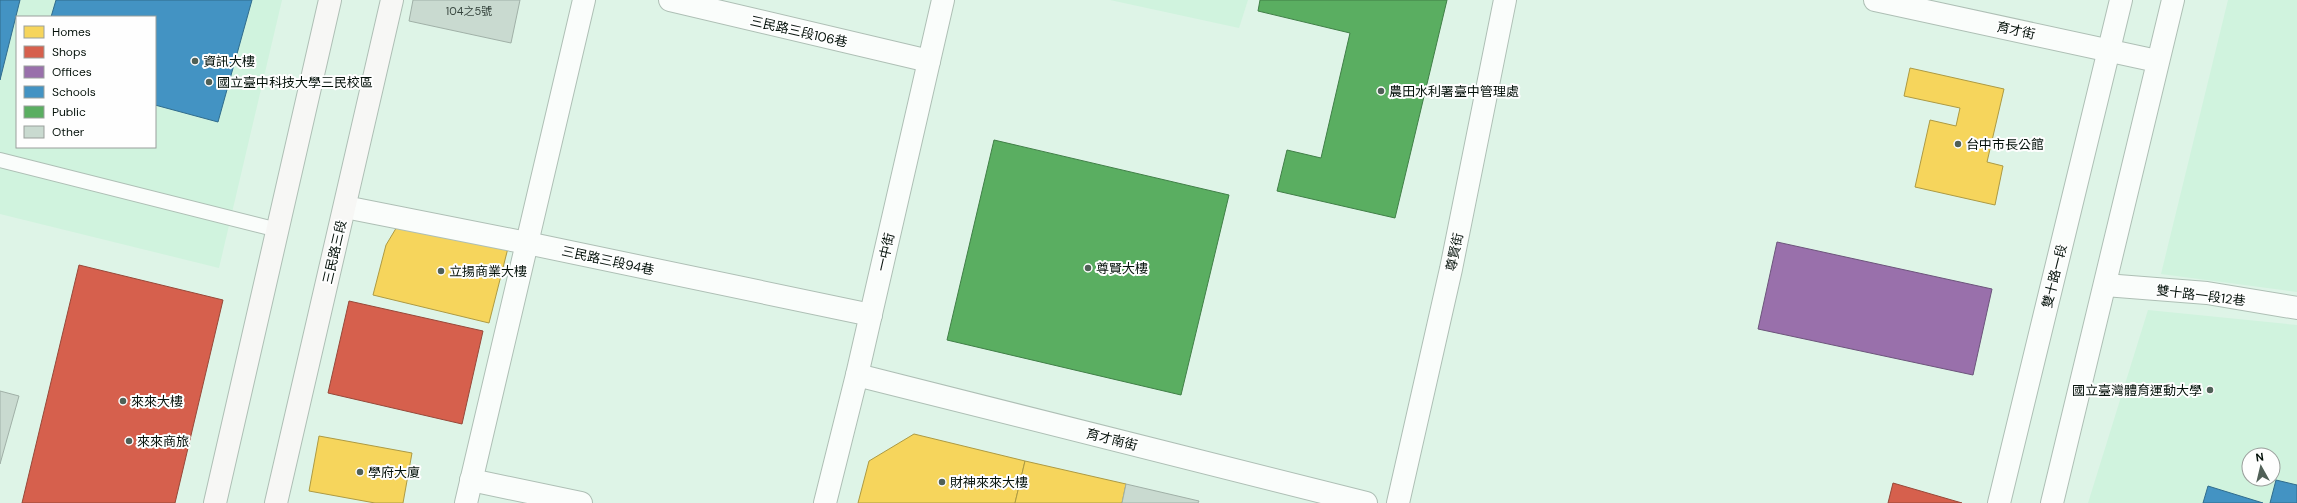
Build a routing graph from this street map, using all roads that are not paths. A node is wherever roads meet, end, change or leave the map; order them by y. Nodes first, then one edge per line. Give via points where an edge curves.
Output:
1 (330, 0) edge
2 (392, 0) edge
3 (584, 0) edge
4 (670, 0) edge
5 (943, 0) edge
6 (1505, 0) edge
7 (1875, 0) edge
8 (2122, 0) edge
9 (2173, 0) edge
10 (2109, 50) junction
11 (929, 61) junction
12 (2157, 61) junction
13 (0, 160) edge
14 (344, 207) junction
15 (278, 230) junction
16 (527, 242) junction
17 (2105, 285) junction
18 (2297, 308) edge
19 (871, 315) junction
20 (857, 375) junction
21 (471, 480) junction
22 (215, 503) edge
23 (276, 503) edge
24 (466, 503) edge
25 (581, 503) edge
26 (825, 503) edge
27 (1366, 503) edge
28 (1398, 503) edge
29 (1999, 503) edge
30 (2052, 503) edge

1 - 15 main road
2 - 14 main road, 三民路三段
3 - 16 street
4 - 11 street, 三民路三段106巷
5 - 11 street, 一中街
6 - 28 street, 尊賢街 via 1451,269
7 - 10 street, 育才街
8 - 10 street, 雙十路一段
9 - 12 street
10 - 12 street, 育才街
10 - 29 street, 雙十路一段
11 - 19 street, 一中街
12 - 17 street
13 - 15 lane
14 - 16 street, 三民路三段94巷
14 - 23 main road, 三民路三段
15 - 22 main road
16 - 19 street, 三民路三段94巷
16 - 21 street
17 - 18 street, 雙十路一段12巷 via 2207,293
17 - 30 street
19 - 20 street, 一中街
20 - 26 street, 一中街
20 - 27 street, 育才南街
21 - 24 street
21 - 25 street

